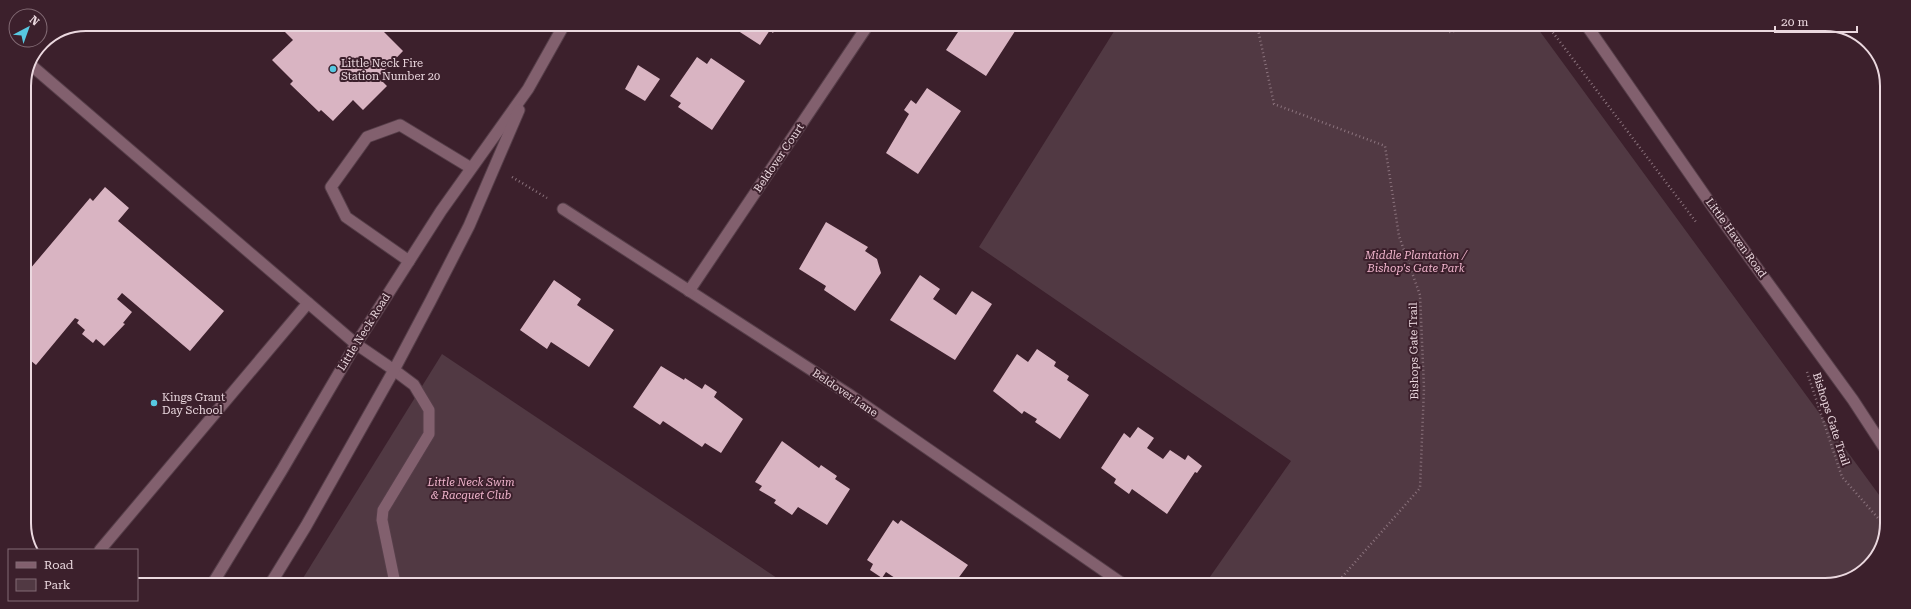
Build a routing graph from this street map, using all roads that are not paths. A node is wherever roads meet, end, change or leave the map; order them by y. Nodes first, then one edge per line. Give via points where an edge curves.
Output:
1 (561, 31) edge
2 (864, 31) edge
3 (1591, 31) edge
4 (34, 68) edge
5 (528, 89) junction
6 (472, 168) junction
7 (563, 209) road end
8 (409, 261) junction
9 (689, 291) junction
10 (308, 303) junction
11 (356, 344) junction
12 (394, 370) junction
13 (1880, 441) edge
14 (101, 549) edge
15 (216, 578) edge
16 (274, 578) edge
17 (394, 578) edge
18 (1114, 578) edge

1 - 5 street, Little Neck Road
2 - 9 street, Beldover Court
3 - 13 street, Little Haven Road
4 - 10 street
5 - 6 street, Little Neck Road
5 - 12 street, Little Neck Road via 469,226
6 - 8 street, Little Neck Road
6 - 8 street via 400,125 367,137 331,187 346,217
7 - 9 street, Beldover Lane
8 - 11 street, Little Neck Road
9 - 18 street, Beldover Lane via 850,395
10 - 11 street
10 - 14 street
11 - 12 street
11 - 15 street, Little Neck Road
12 - 16 street, Little Neck Road
12 - 17 street via 414,385 428,410 429,434 383,510 382,520

